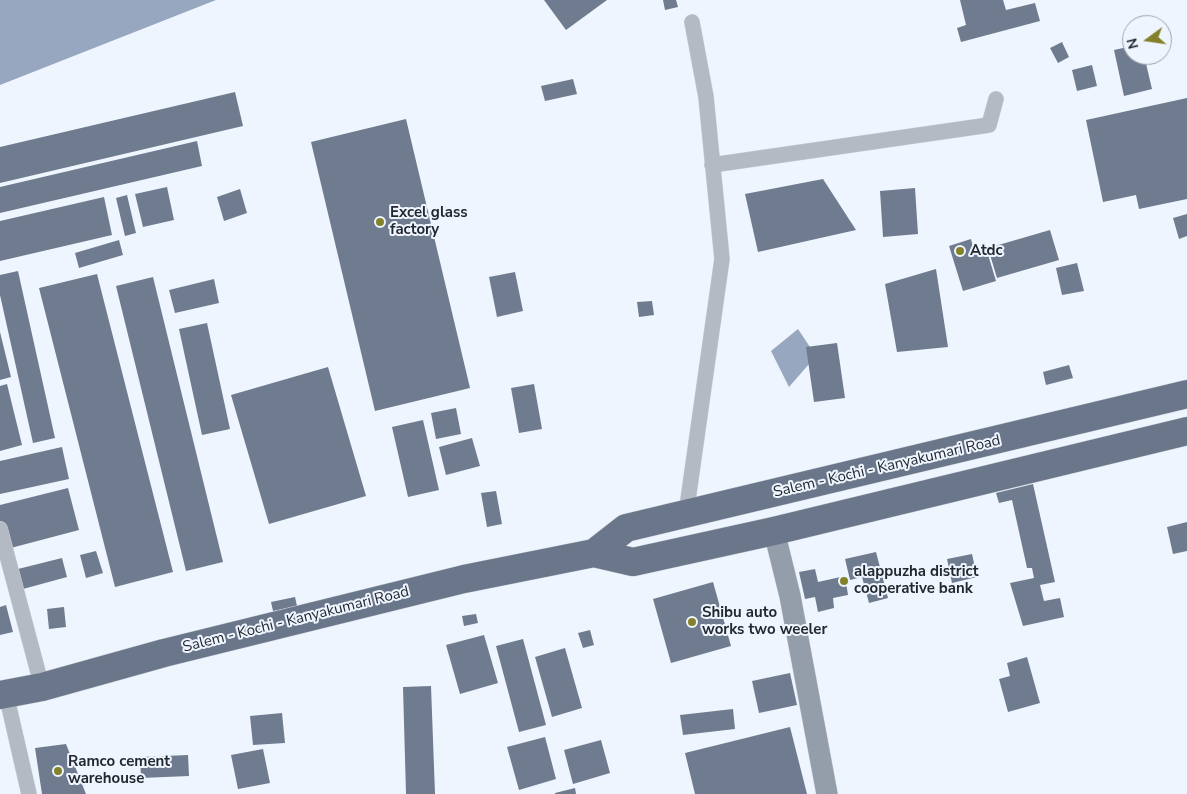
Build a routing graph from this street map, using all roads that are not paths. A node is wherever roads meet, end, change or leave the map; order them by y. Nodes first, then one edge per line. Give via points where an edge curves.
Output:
1 (692, 22) dead end
2 (996, 99) dead end
3 (712, 165) junction
4 (1187, 394) edge
5 (1187, 432) edge
6 (686, 514) junction
7 (0, 529) edge
8 (774, 531) junction
9 (594, 553) junction
10 (42, 687) junction
11 (3, 694) edge
12 (29, 794) edge
13 (827, 794) edge

1 - 3 street via 706,96
2 - 3 street via 989,124
3 - 6 street via 722,258
4 - 6 highway, Salem - Kochi - Kanyakumari Road
5 - 8 highway, Salem - Kochi - Kanyakumari Road
6 - 9 highway, Salem - Kochi - Kanyakumari Road via 626,528
7 - 10 street
8 - 9 highway, Salem - Kochi - Kanyakumari Road via 633,562
8 - 13 street via 790,596
9 - 10 highway, Salem - Kochi - Kanyakumari Road via 464,579 164,653
10 - 11 highway, Salem - Kochi - Kanyakumari Road
11 - 12 street

